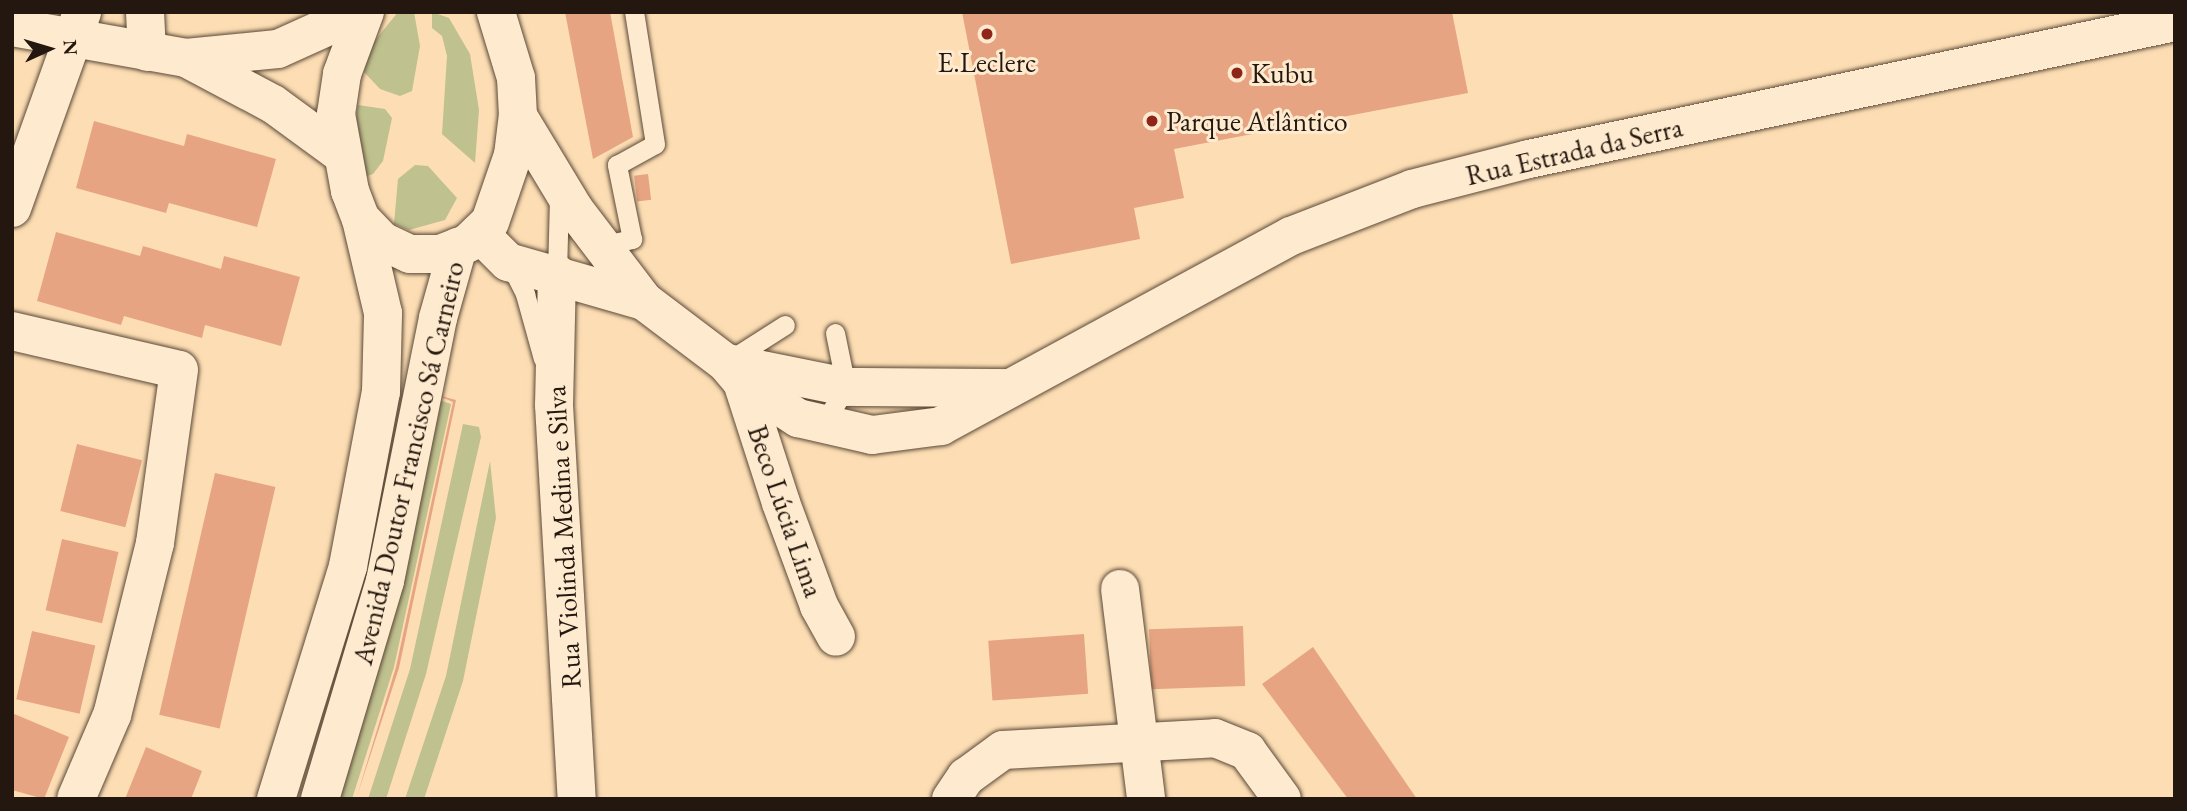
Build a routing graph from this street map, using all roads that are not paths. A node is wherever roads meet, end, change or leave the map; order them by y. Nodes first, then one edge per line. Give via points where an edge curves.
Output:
1 (145, 12) edge
2 (360, 12) edge
3 (365, 12) edge
4 (496, 12) edge
5 (634, 12) edge
6 (2175, 22) edge
7 (77, 26) edge
8 (12, 27) edge
9 (147, 52) junction
10 (186, 58) junction
11 (518, 116) junction
12 (340, 153) junction
13 (558, 180) junction
14 (12, 208) edge
15 (361, 219) junction
16 (468, 240) junction
17 (604, 245) junction
18 (508, 261) junction
19 (557, 274) junction
20 (643, 301) junction
21 (785, 325) dead end
22 (12, 331) edge
23 (835, 333) dead end
24 (734, 372) junction
25 (846, 387) junction
26 (1011, 388) junction
27 (554, 405) junction
28 (822, 426) junction
29 (1120, 589) dead end
30 (836, 637) dead end
31 (1140, 741) junction
32 (963, 791) edge
33 (76, 799) edge
34 (276, 799) edge
35 (320, 799) edge
36 (577, 799) edge
37 (1146, 799) edge
38 (1283, 799) edge

1 - 9 street
2 - 10 street via 278,49
3 - 12 street, Avenida Doutor Francisco Sá Carneiro via 342,74 336,114
4 - 11 street, Avenida Doutor Francisco Sá Carneiro via 516,78
5 - 17 lane via 655,144 617,165 632,239
6 - 26 street, Rua Estrada da Serra via 1529,159 1412,189 1291,236
7 - 8 street
7 - 9 street
7 - 14 street
9 - 10 street
10 - 12 street via 273,104
11 - 13 street
11 - 16 street, Avenida Doutor Francisco Sá Carneiro via 503,194 490,222
12 - 15 street, Avenida Doutor Francisco Sá Carneiro
13 - 17 street via 574,209
13 - 19 lane
15 - 16 street via 382,242 410,254 440,254
15 - 34 street, Avenida Doutor Francisco Sá Carneiro via 383,313 381,391 348,566
16 - 18 street
16 - 35 street, Avenida Doutor Francisco Sá Carneiro via 438,318 385,581
17 - 20 street
18 - 19 street
18 - 27 lane via 525,294
19 - 20 street
19 - 27 street, Rua Violinda Medina e Silva
20 - 24 street, Rua Estrada da Serra
21 - 24 lane
22 - 33 street via 179,370 155,543 113,715
23 - 25 lane
24 - 25 street, Rua Estrada da Serra
24 - 28 street, Rua Estrada da Serra via 798,418
24 - 30 street, Beco Lúcia Lima via 819,606
25 - 26 street, Rua Estrada da Serra
25 - 28 lane
26 - 28 street, Rua Estrada da Serra via 941,426 872,435
27 - 36 street, Rua Violinda Medina e Silva
29 - 31 street
31 - 32 street via 1003,750
31 - 37 street
31 - 38 street via 1214,738 1225,742 1247,751

